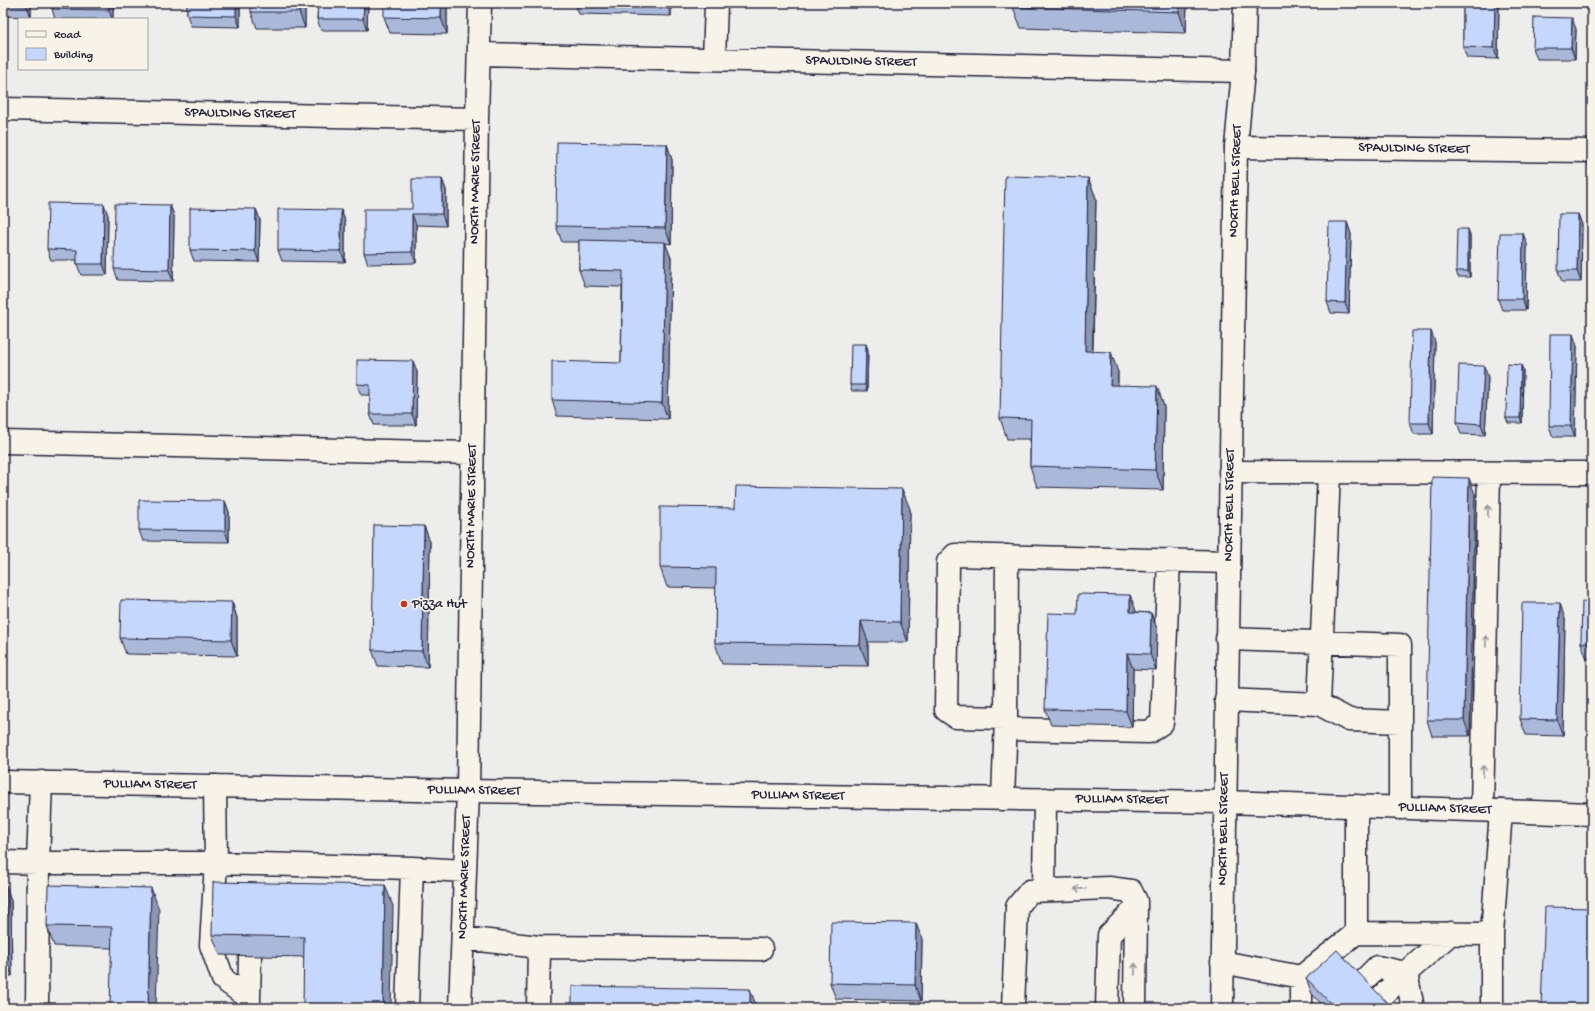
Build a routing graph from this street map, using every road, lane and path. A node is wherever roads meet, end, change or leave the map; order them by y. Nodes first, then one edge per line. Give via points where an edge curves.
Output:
1 (480, 3) edge
2 (716, 3) edge
3 (1245, 3) edge
4 (479, 54) junction
5 (714, 59) junction
6 (1243, 71) junction
7 (3, 109) edge
8 (477, 118) junction
9 (1236, 147) junction
10 (1592, 151) edge
11 (3, 442) edge
12 (472, 453) junction
13 (1230, 472) junction
14 (1328, 473) junction
15 (1489, 473) junction
16 (1592, 473) edge
17 (1007, 556) junction
18 (1169, 560) junction
19 (1228, 562) junction
20 (1227, 639) junction
21 (1321, 642) junction
22 (1226, 700) junction
23 (1319, 704) junction
24 (1400, 722) junction
25 (1006, 723) junction
26 (3, 782) edge
27 (41, 782) junction
28 (215, 786) junction
29 (468, 791) junction
30 (1003, 799) junction
31 (1045, 799) junction
32 (1224, 802) junction
33 (1356, 806) junction
34 (1400, 808) junction
35 (1492, 810) junction
36 (1592, 814) edge
37 (3, 862) edge
38 (38, 863) junction
39 (216, 863) junction
40 (412, 868) junction
41 (465, 871) junction
42 (1044, 890) junction
43 (1136, 908) junction
44 (1356, 933) junction
45 (1451, 933) junction
46 (1492, 934) junction
47 (463, 938) junction
48 (539, 947) junction
49 (761, 949) dead end
50 (250, 956) edge
51 (1222, 962) junction
52 (1406, 973) junction
53 (1301, 977) junction
54 (1360, 984) edge
55 (1377, 1001) edge
56 (249, 1003) edge
57 (37, 1008) edge
58 (407, 1008) edge
59 (460, 1008) edge
60 (538, 1008) edge
61 (1013, 1008) edge
62 (1107, 1008) edge
63 (1135, 1008) edge
64 (1222, 1008) edge
65 (1301, 1008) edge
66 (1413, 1008) edge
67 (1492, 1008) edge

1 - 4 main road, NORTH MARIE STREET
2 - 5 main road
3 - 6 main road, NORTH BELL STREET
4 - 5 main road, SPAULDING STREET
4 - 8 main road, NORTH MARIE STREET
5 - 6 main road, SPAULDING STREET
6 - 9 main road, NORTH BELL STREET
7 - 8 main road, SPAULDING STREET
8 - 12 main road, NORTH MARIE STREET
9 - 10 main road, SPAULDING STREET
9 - 13 main road, NORTH BELL STREET
11 - 12 main road
12 - 29 main road, NORTH MARIE STREET
13 - 14 main road
13 - 19 main road, NORTH BELL STREET
14 - 15 main road
14 - 21 main road
15 - 16 main road
35 -> 15 main road
17 - 18 main road
17 - 25 main road
17 - 25 main road via 956,555 948,562 946,710 956,717
18 - 19 main road
18 - 25 main road via 1162,723 1149,732
19 - 20 main road, NORTH BELL STREET
20 - 21 main road
20 - 22 main road, NORTH BELL STREET
21 - 23 main road
21 - 24 main road via 1400,645
22 - 23 main road
22 - 32 main road, NORTH BELL STREET
23 - 24 main road via 1349,720
24 - 34 main road
25 - 30 main road
26 - 27 main road, PULLIAM STREET
27 - 28 main road, PULLIAM STREET
27 - 38 main road
28 - 29 main road, PULLIAM STREET
28 - 39 main road
29 - 30 main road, PULLIAM STREET
29 - 41 main road, NORTH MARIE STREET
30 - 31 main road, PULLIAM STREET
31 - 32 main road, PULLIAM STREET
31 - 42 main road
32 - 33 main road, PULLIAM STREET
32 - 51 main road, NORTH BELL STREET
33 - 34 main road, PULLIAM STREET
33 - 44 main road
34 - 35 main road, PULLIAM STREET
35 - 36 main road, PULLIAM STREET
35 - 46 main road
37 - 38 main road
38 - 39 main road
38 - 57 main road
39 - 40 main road via 252,872
39 - 56 main road via 211,945 223,979
40 - 41 main road
40 - 58 main road
41 - 47 main road, NORTH MARIE STREET
43 -> 42 main road via 1131,891 1109,888
42 - 61 main road via 1030,891 1017,907
43 - 62 main road via 1109,935
63 -> 43 main road
44 - 45 main road
44 - 53 main road
45 - 46 main road
45 - 52 main road
46 - 67 main road
47 - 48 main road
47 - 59 main road, NORTH MARIE STREET
48 - 49 main road
48 - 60 main road
50 - 56 main road
51 - 53 main road
51 - 64 main road, NORTH BELL STREET
52 - 54 main road via 1377,967
52 - 55 main road
52 - 66 main road
53 - 65 main road

